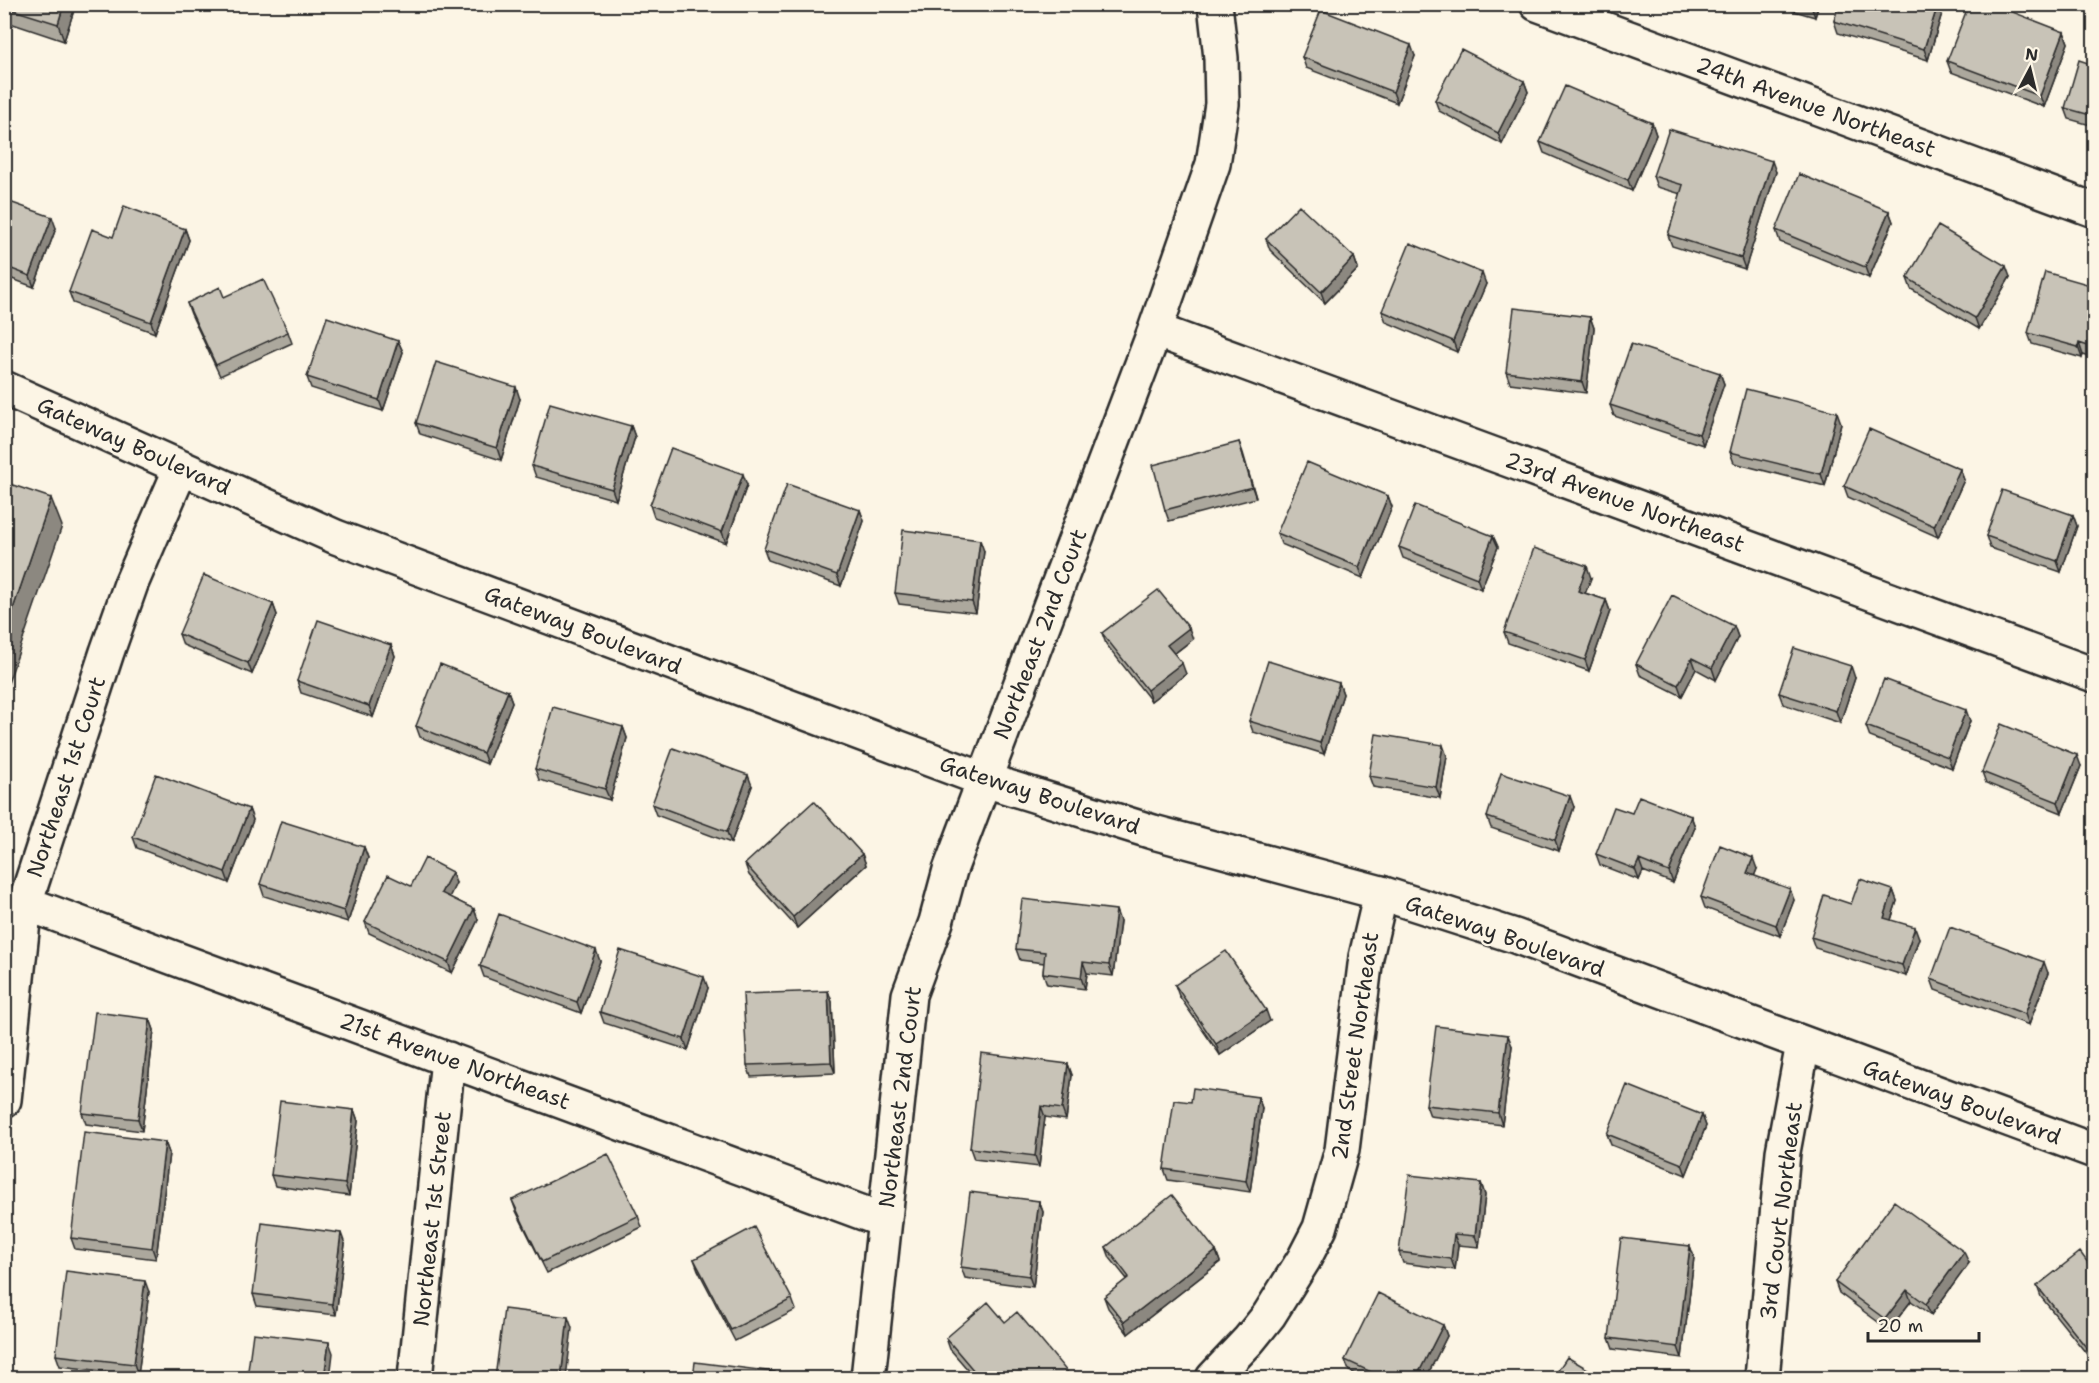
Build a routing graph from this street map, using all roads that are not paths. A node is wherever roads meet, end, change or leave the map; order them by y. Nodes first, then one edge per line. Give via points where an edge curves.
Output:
1 (1215, 4) edge
2 (1537, 4) edge
3 (2094, 210) edge
4 (1155, 330) junction
5 (4, 388) edge
6 (181, 468) junction
7 (2094, 675) edge
8 (985, 780) junction
9 (1381, 893) junction
10 (25, 903) junction
11 (1803, 1044) junction
12 (448, 1059) junction
13 (4, 1100) edge
14 (2094, 1151) edge
15 (885, 1221) junction
16 (415, 1378) edge
17 (868, 1378) edge
18 (1213, 1378) edge
19 (1762, 1378) edge

1 - 4 street, Northeast 2nd Court via 1222,104 1213,164
2 - 3 street, 24th Avenue Northeast
4 - 7 street, 23rd Avenue Northeast
4 - 8 street, Northeast 2nd Court
5 - 6 street, Gateway Boulevard
6 - 8 street, Gateway Boulevard via 336,537
6 - 10 street, Northeast 1st Court via 128,593
8 - 9 street, Gateway Boulevard via 1153,832
8 - 15 street, Northeast 2nd Court via 950,870 909,995
9 - 11 street, Gateway Boulevard via 1515,936
9 - 18 street, 2nd Street Northeast via 1366,957 1342,1150 1320,1228 1269,1315
10 - 12 street, 21st Avenue Northeast
10 - 13 street, Northeast 1st Court
11 - 14 street, Gateway Boulevard
11 - 19 street, 3rd Court Northeast via 1783,1152
12 - 15 street, 21st Avenue Northeast
12 - 16 street, Northeast 1st Street
15 - 17 street, Northeast 2nd Court

